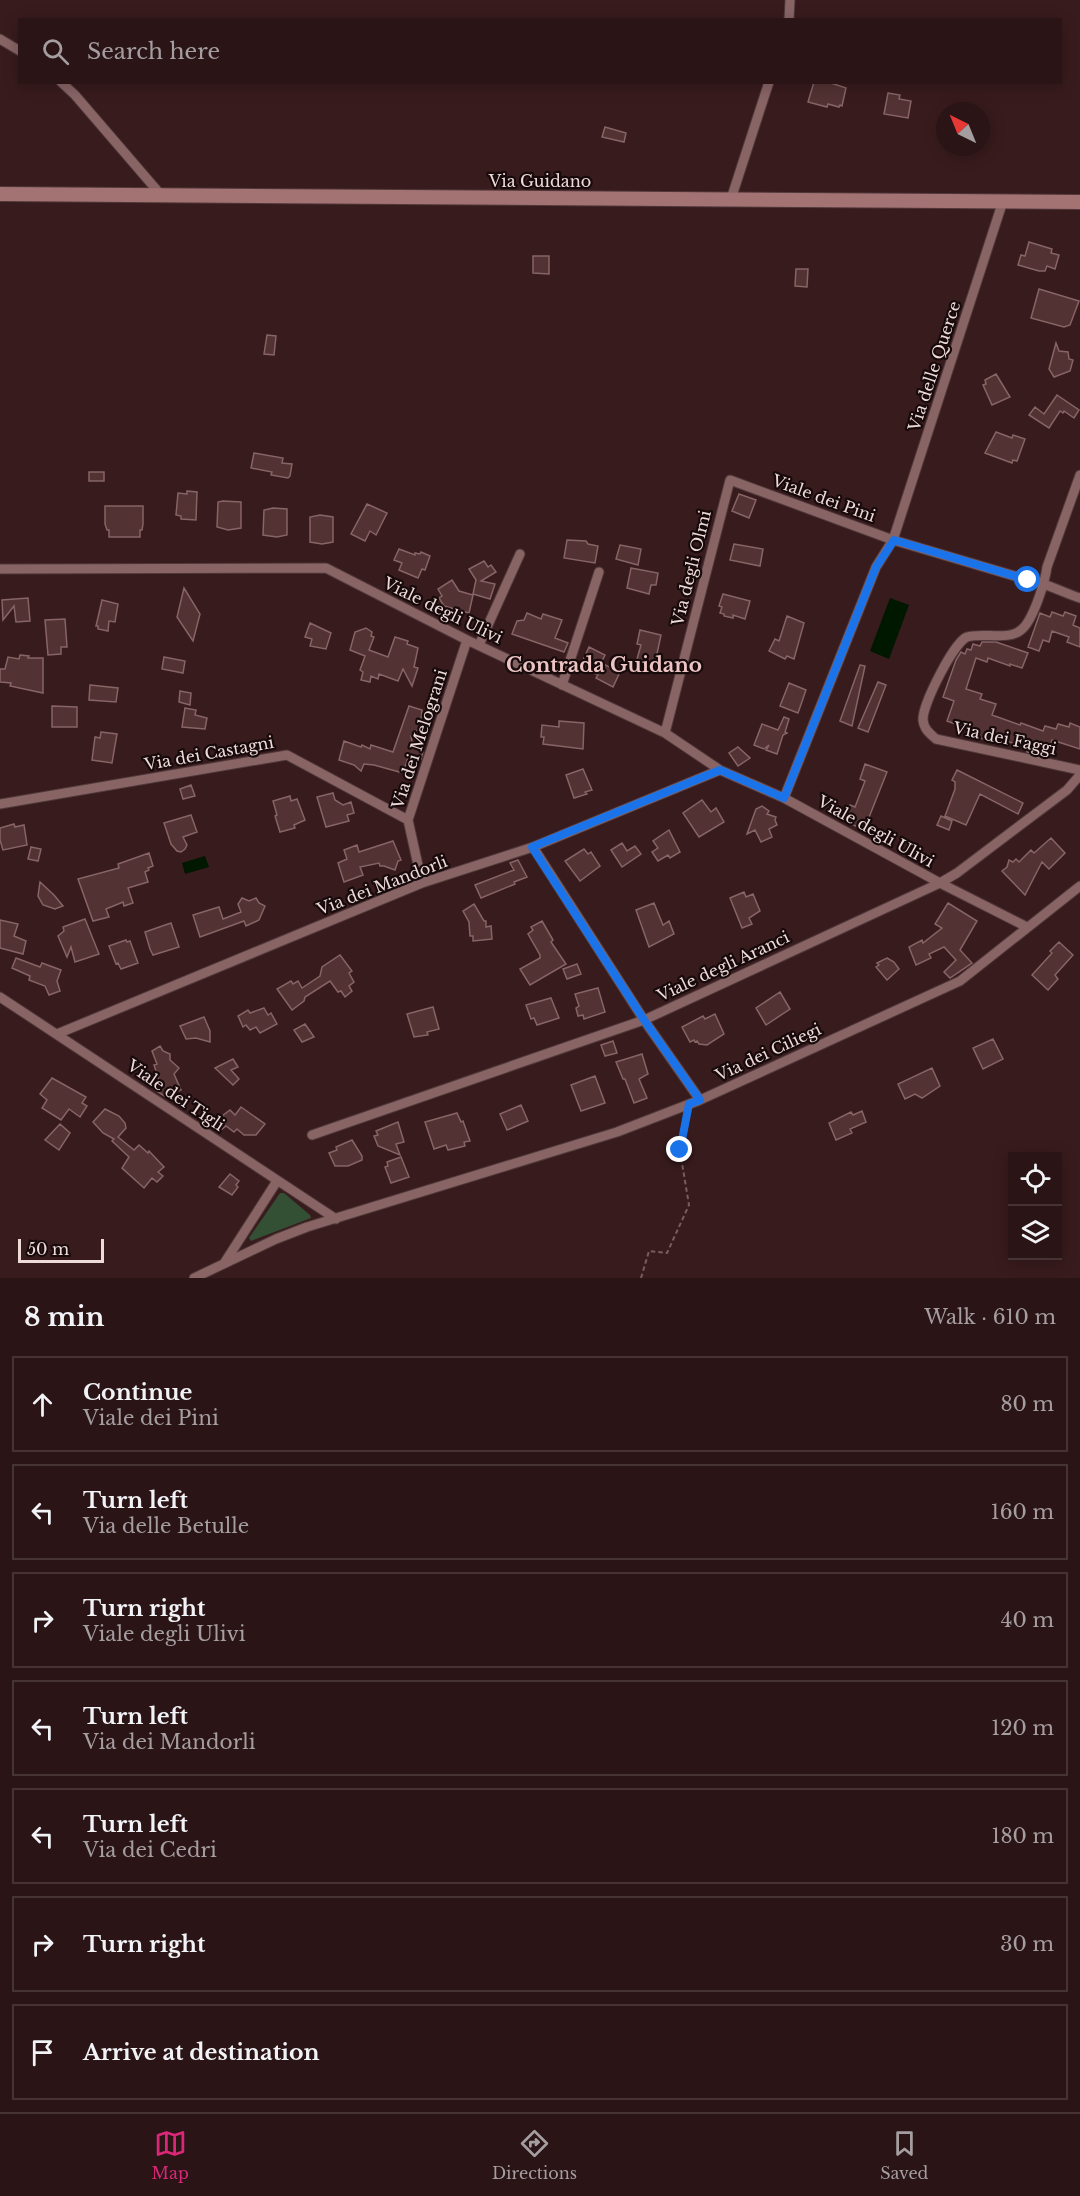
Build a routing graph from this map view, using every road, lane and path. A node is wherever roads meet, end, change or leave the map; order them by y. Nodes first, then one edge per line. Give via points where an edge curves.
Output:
1 (790, 0) edge
2 (789, 18) edge
3 (0, 39) edge
4 (18, 50) edge
5 (63, 84) edge
6 (768, 84) edge
7 (0, 194) edge
8 (162, 195) junction
9 (731, 199) junction
10 (1003, 201) junction
11 (1080, 202) edge
12 (1080, 475) edge
13 (730, 480) joint
14 (894, 540) junction
15 (520, 554) dead end
16 (0, 569) edge
17 (598, 572) dead end
18 (1045, 583) junction
19 (1080, 598) edge
20 (467, 640) junction
21 (479, 645) junction
22 (562, 685) junction
23 (665, 733) junction
24 (720, 770) junction
25 (1080, 770) edge
26 (1080, 775) edge
27 (784, 798) junction
28 (0, 804) edge
29 (408, 819) junction
30 (532, 847) junction
31 (422, 883) junction
32 (940, 883) junction
33 (1080, 885) edge
34 (1027, 927) junction
35 (0, 997) edge
36 (644, 1020) junction
37 (57, 1034) junction
38 (700, 1100) junction
39 (689, 1104) junction
40 (312, 1135) dead end
41 (277, 1181) junction
42 (336, 1219) junction
43 (224, 1262) junction
44 (194, 1278) edge
45 (641, 1278) edge

1 - 2 street
3 - 4 street
5 - 8 street
6 - 9 street
7 - 8 main road, Via Guidano
8 - 9 main road, Via Guidano
9 - 10 main road, Via Guidano
10 - 11 main road, Via Guidano
10 - 14 street, Via delle Querce
12 - 18 street via 1047,567
13 - 14 street, Viale dei Pini
13 - 23 street, Via degli Olmi
14 - 18 street, Viale dei Pini
14 - 27 street, Via delle Querce via 876,567
15 - 21 street
16 - 20 street, Viale degli Ulivi via 326,568
17 - 22 street
18 - 19 street, Viale dei Pini
18 - 25 street, Via dei Faggi via 1022,630 966,638 955,647 926,705 923,720 926,731 936,739
20 - 21 street, Viale degli Ulivi
20 - 29 street, Via dei Melograni
21 - 22 street, Viale degli Ulivi
22 - 23 street, Viale degli Ulivi
23 - 24 street, Viale degli Ulivi
24 - 27 street, Viale degli Ulivi
24 - 30 street, Via dei Mandorli
26 - 32 street, Viale degli Aranci via 1067,790
27 - 32 street, Viale degli Ulivi
28 - 29 street, Via dei Castagni via 287,754
29 - 31 street, Via dei Melograni
30 - 31 street, Via dei Mandorli
30 - 36 street
31 - 37 street, Via dei Mandorli
32 - 34 street, Viale degli Ulivi
32 - 36 street, Viale degli Aranci
33 - 34 street, Via dei Ciliegi
34 - 38 street, Via dei Ciliegi via 960,981
35 - 37 street, Viale dei Tigli
36 - 38 street
36 - 40 street, Viale degli Aranci
37 - 41 street, Viale dei Tigli
38 - 39 street, Via dei Ciliegi
39 - 42 street, Via dei Ciliegi via 606,1135
39 - 45 path via 680,1150 689,1205 668,1253 649,1251
41 - 42 street, Viale dei Tigli
41 - 43 street
42 - 43 street, Via dei Ciliegi
43 - 44 street, Via dei Ciliegi

